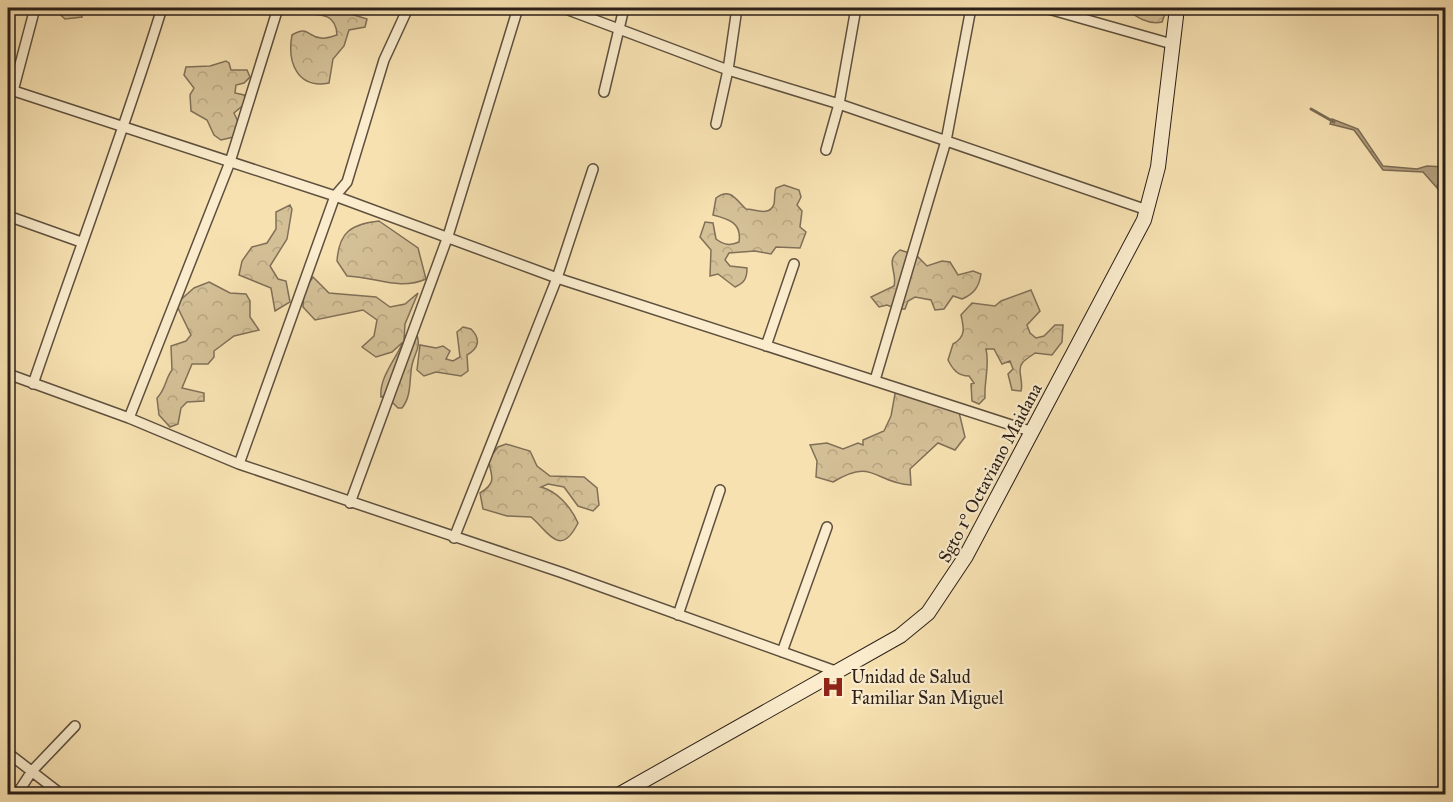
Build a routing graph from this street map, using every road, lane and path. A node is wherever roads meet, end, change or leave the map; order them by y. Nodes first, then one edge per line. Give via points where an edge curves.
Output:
1 (35, 8) edge
2 (162, 8) edge
3 (278, 8) edge
4 (408, 8) edge
5 (518, 8) edge
6 (563, 8) edge
7 (624, 8) edge
8 (737, 8) edge
9 (856, 8) edge
10 (971, 8) edge
11 (1045, 8) edge
12 (1177, 8) edge
13 (620, 28) junction
14 (1172, 45) junction
15 (728, 70) junction
16 (10, 90) edge
17 (604, 92) dead end
18 (839, 104) junction
19 (716, 124) dead end
20 (125, 126) junction
21 (946, 141) junction
22 (826, 150) dead end
23 (230, 162) junction
24 (593, 169) dead end
25 (335, 196) junction
26 (1147, 210) junction
27 (8, 216) edge
28 (448, 236) junction
29 (81, 242) junction
30 (794, 264) dead end
31 (557, 278) junction
32 (766, 346) junction
33 (8, 374) edge
34 (875, 380) junction
35 (33, 384) junction
36 (129, 418) junction
37 (1033, 432) junction
38 (239, 464) junction
39 (720, 490) dead end
40 (350, 503) junction
41 (826, 527) dead end
42 (454, 538) junction
43 (678, 615) junction
44 (782, 652) junction
45 (838, 672) junction
46 (75, 726) dead end
47 (8, 753) edge
48 (32, 771) junction
49 (17, 795) edge
50 (61, 795) edge
51 (620, 795) edge

1 - 16 street
2 - 20 street
3 - 23 street
4 - 25 street via 384,60 347,182
5 - 28 street
6 - 13 street
7 - 13 street
8 - 15 street
9 - 18 street
10 - 21 street
11 - 14 street
12 - 14 main road, Sgto 1° Octaviano Maidana
13 - 15 street
13 - 17 street
14 - 26 main road, Sgto 1° Octaviano Maidana via 1158,166
15 - 18 street
15 - 19 street
16 - 20 street
18 - 21 street
18 - 22 street
20 - 23 street
20 - 29 street
21 - 26 street
21 - 34 street
23 - 25 street
23 - 36 street
24 - 31 street
25 - 28 street
25 - 38 street
26 - 37 main road, Sgto 1° Octaviano Maidana
27 - 29 street
28 - 31 street
28 - 40 street
29 - 35 street
30 - 32 street
31 - 32 street
31 - 42 street
32 - 34 street
33 - 35 street
34 - 37 street
35 - 36 street
36 - 38 street
37 - 45 main road, Sgto 1° Octaviano Maidana via 966,555 928,613 900,636
38 - 40 street
39 - 43 street
40 - 42 street
41 - 44 street
42 - 43 street
43 - 44 street
44 - 45 street
45 - 51 main road, Sgto 1° Octaviano Maidana
46 - 48 street
47 - 48 street
48 - 49 street
48 - 50 street

